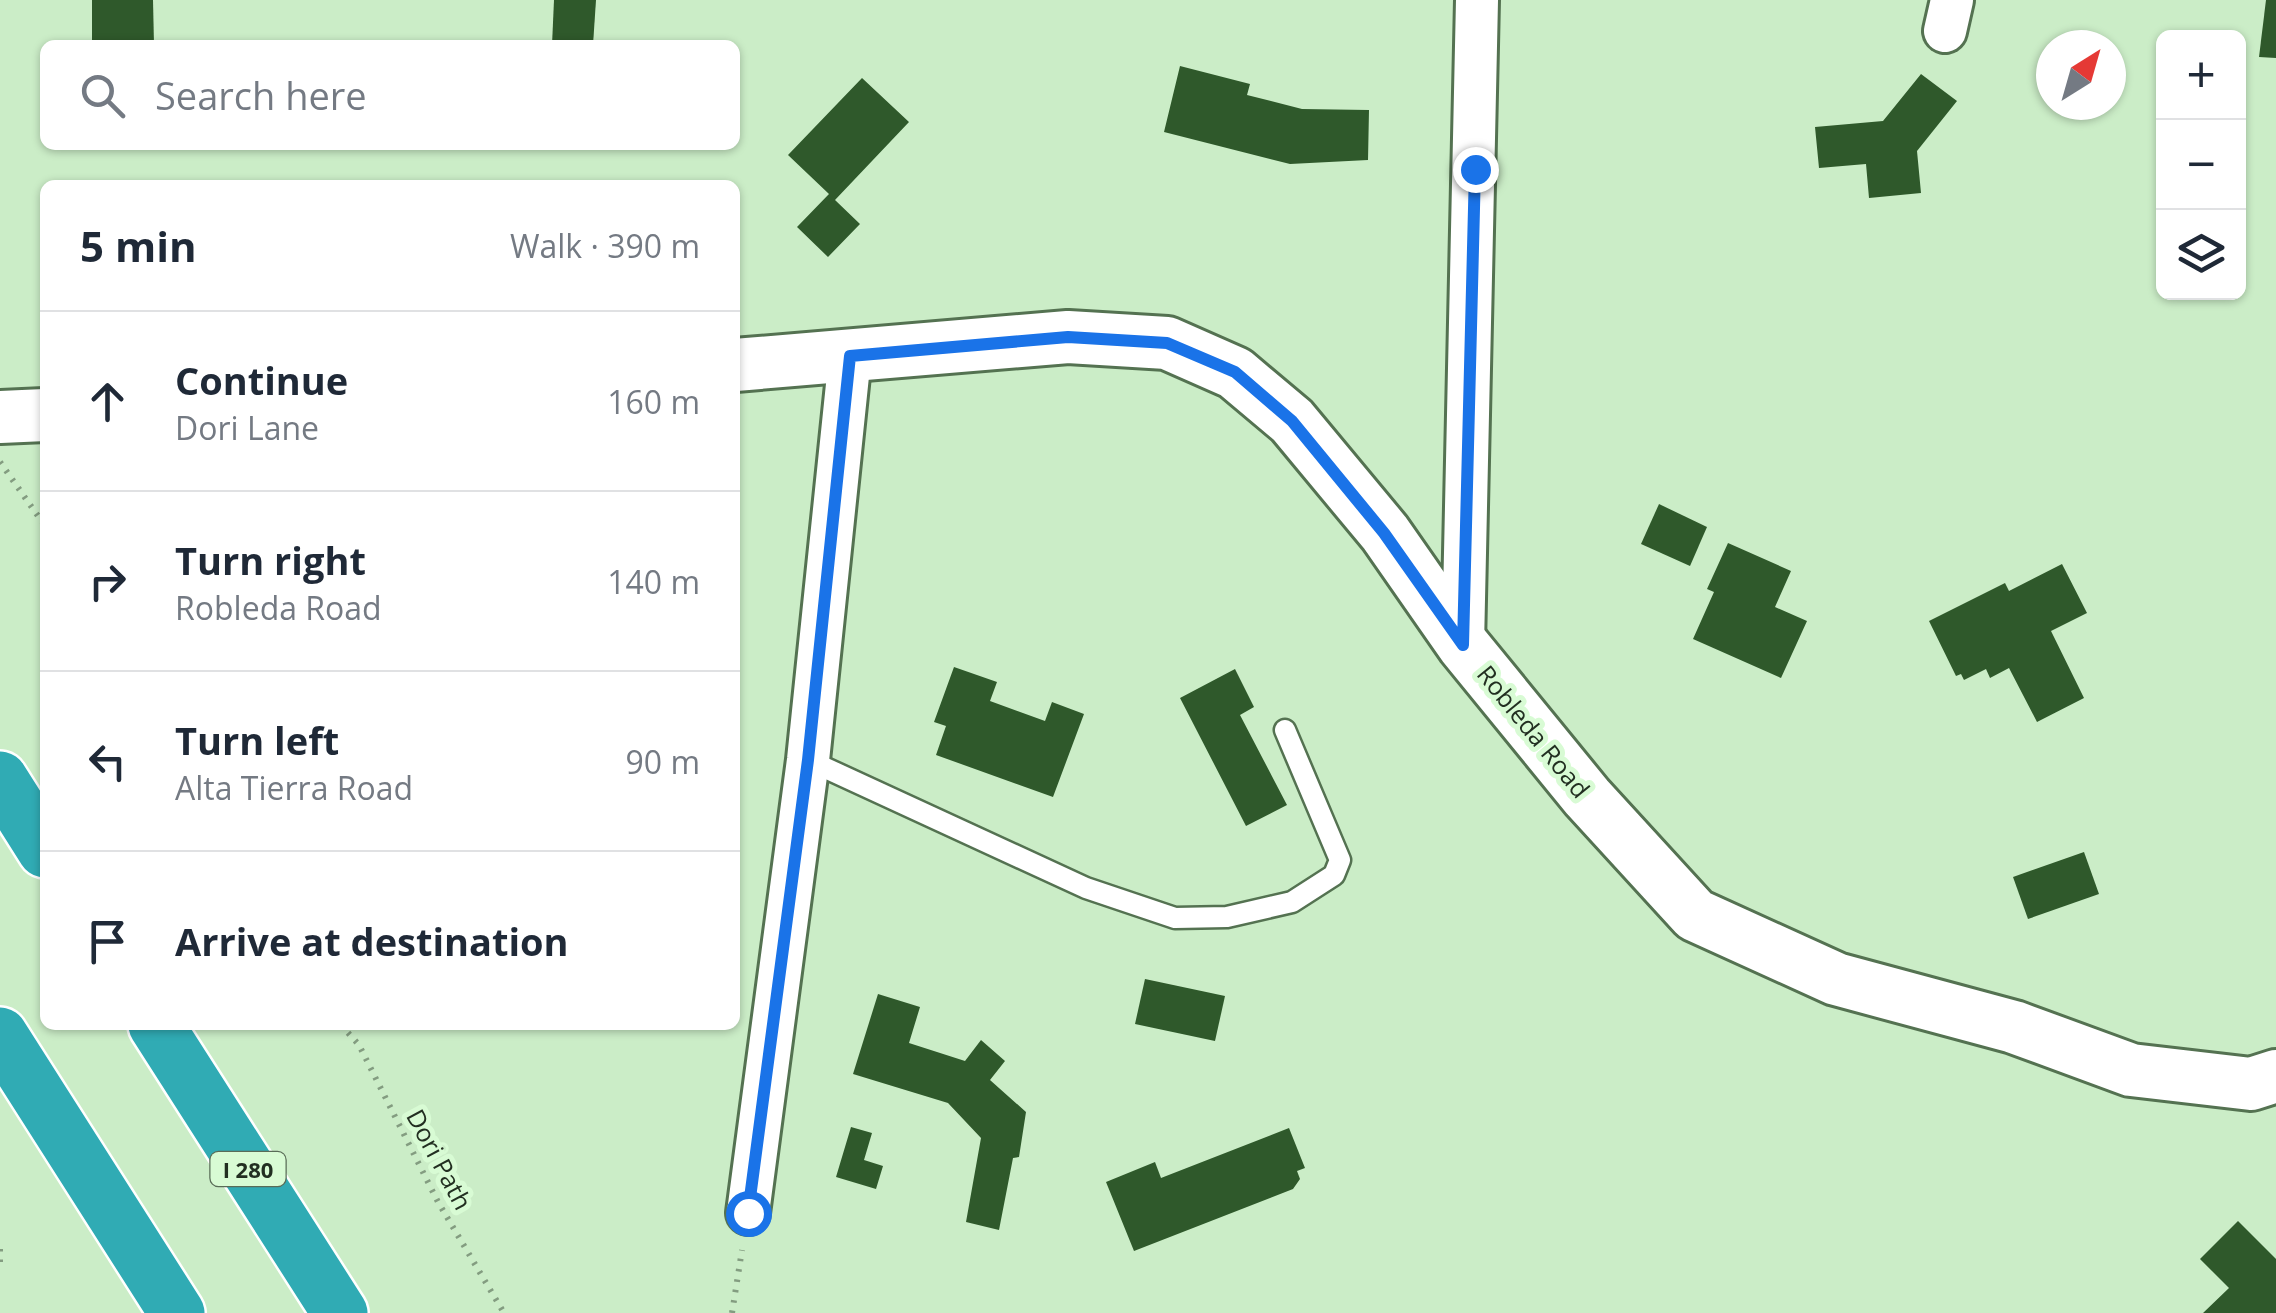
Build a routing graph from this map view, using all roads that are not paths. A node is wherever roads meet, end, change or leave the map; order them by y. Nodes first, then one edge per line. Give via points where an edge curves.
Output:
1 (1477, 0) edge
2 (850, 356) junction
3 (740, 365) edge
4 (40, 415) edge
5 (0, 418) edge
6 (1463, 645) junction
7 (1285, 730) dead end
8 (808, 760) junction
9 (0, 779) edge
10 (40, 842) edge
11 (159, 1030) edge
12 (0, 1035) edge
13 (2276, 1076) edge
14 (748, 1213) road end
15 (177, 1313) edge
16 (340, 1313) edge

1 - 6 street
2 - 3 street, Robleda Road
2 - 6 street, Robleda Road via 1068,337 1167,343 1235,372 1292,421 1384,533
2 - 8 street
4 - 5 street
6 - 13 street, Robleda Road via 1694,915 1836,979 2014,1027 2131,1070 2251,1084
7 - 8 lane via 1340,860 1334,875 1292,902 1227,918 1175,918 1086,888
8 - 14 street
9 - 10 highway
11 - 16 highway, I 280
12 - 15 highway

